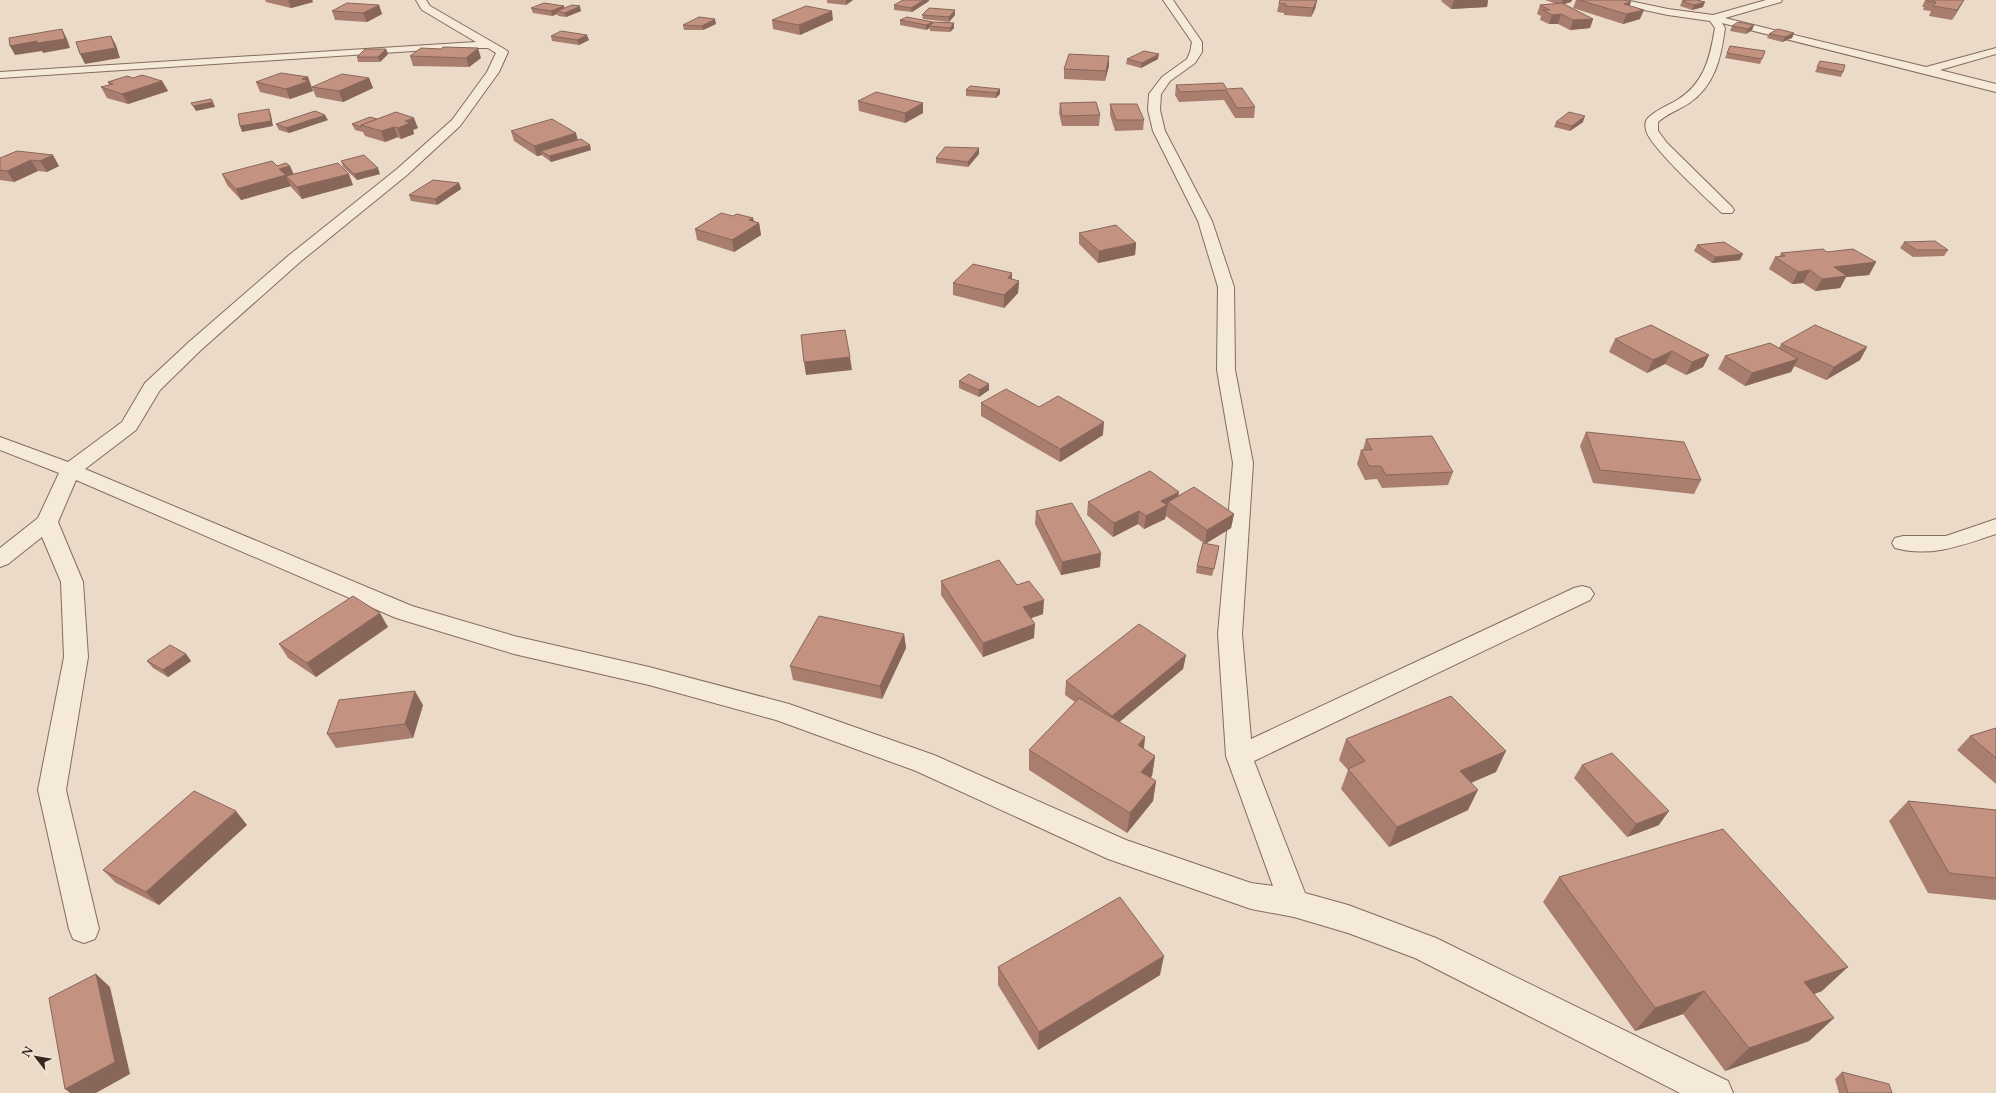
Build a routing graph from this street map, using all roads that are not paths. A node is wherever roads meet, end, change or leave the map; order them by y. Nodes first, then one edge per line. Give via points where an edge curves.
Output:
1 (421, 0) edge
2 (1168, 0) edge
3 (1611, 0) edge
4 (1777, 0) edge
5 (1713, 18) junction
6 (491, 45) junction
7 (1996, 51) edge
8 (1927, 70) junction
9 (0, 75) edge
10 (1996, 88) edge
11 (1727, 210) dead end
12 (0, 443) edge
13 (70, 470) junction
14 (47, 522) junction
15 (1996, 526) edge
16 (1903, 543) dead end
17 (0, 559) edge
18 (1582, 594) dead end
19 (1238, 756) junction
20 (1294, 903) junction
21 (84, 930) dead end
22 (1716, 1093) edge

1 - 6 street via 426,8
2 - 19 street via 1197,42 1196,52 1155,94 1154,110 1159,132 1205,221 1226,287 1226,370 1243,463 1230,634
3 - 5 street
4 - 5 street
5 - 8 street
5 - 11 street via 1720,28 1708,78 1697,92 1662,111 1652,121 1652,131 1662,146
6 - 9 street
6 - 13 street via 502,52 493,72 456,123 402,172 294,259 195,346 152,387 129,426
7 - 8 street
8 - 10 street
12 - 13 street
13 - 14 street
13 - 20 street via 404,612 514,645 649,676 780,711 925,763 1118,850 1250,896
14 - 17 street
14 - 21 street via 72,582 76,657 52,790
15 - 16 street via 1947,543
18 - 19 street
19 - 20 street
20 - 22 street via 1348,919 1425,948

